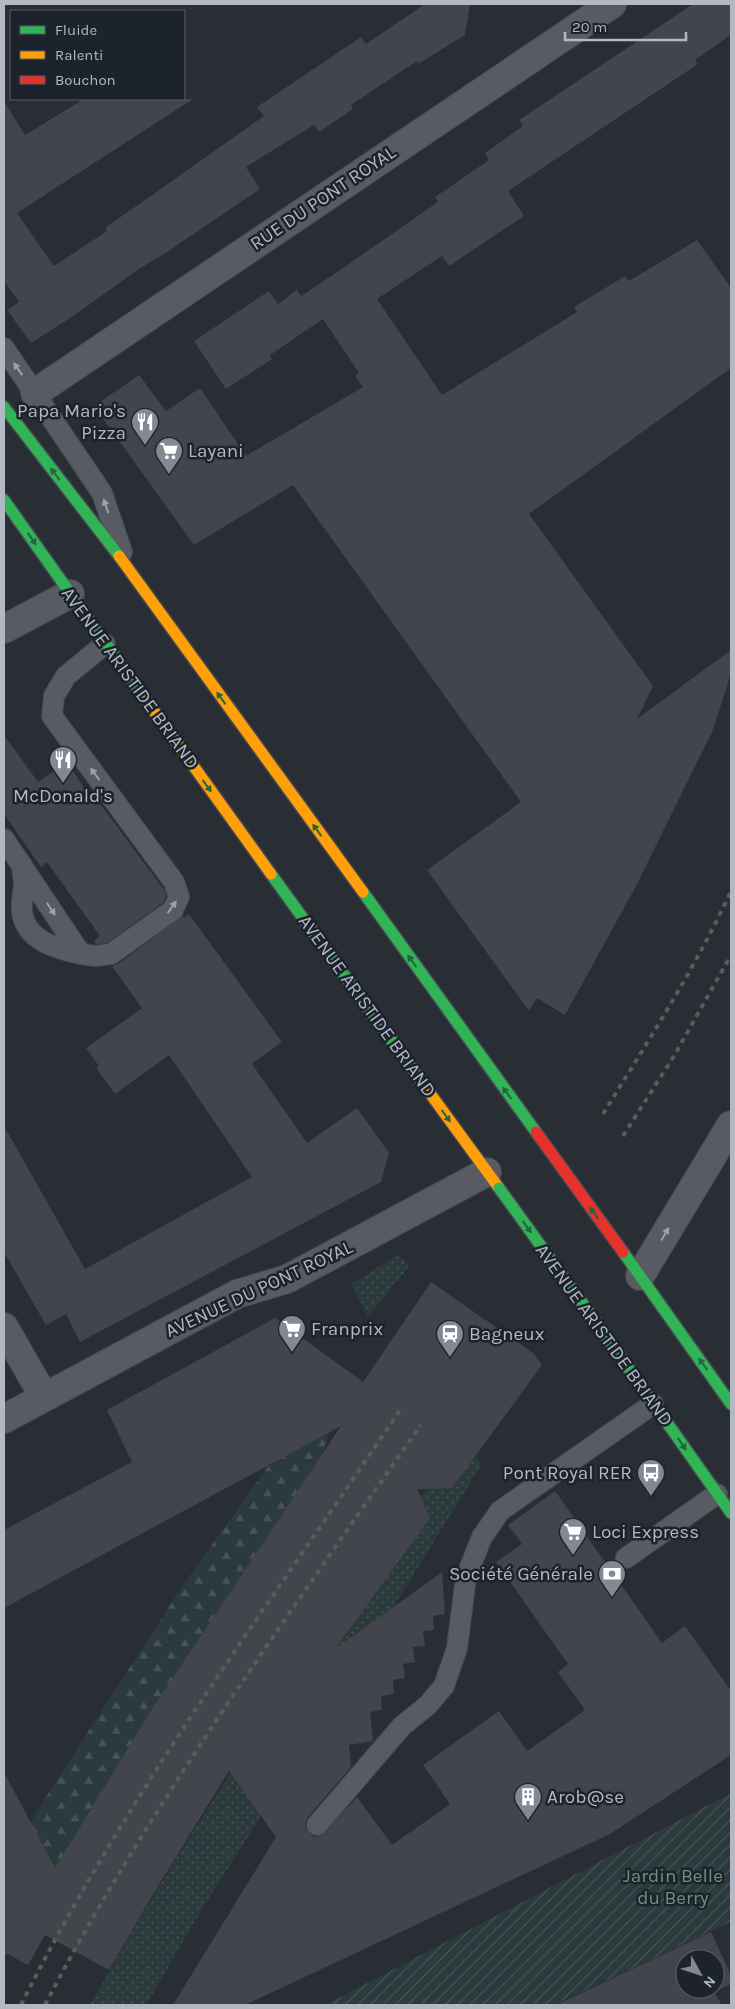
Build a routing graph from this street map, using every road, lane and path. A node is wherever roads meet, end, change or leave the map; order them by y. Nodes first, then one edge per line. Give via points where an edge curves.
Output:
1 (612, 4) edge
2 (4, 348) edge
3 (35, 393) junction
4 (4, 407) edge
5 (4, 500) edge
6 (128, 568) junction
7 (70, 594) junction
8 (4, 629) edge
9 (105, 644) junction
10 (4, 839) edge
11 (22, 865) junction
12 (81, 954) junction
13 (731, 1125) edge
14 (493, 1180) junction
15 (640, 1276) junction
16 (4, 1327) edge
17 (44, 1397) junction
18 (653, 1404) junction
19 (731, 1404) edge
20 (4, 1419) edge
21 (718, 1494) junction
22 (731, 1513) edge
23 (626, 1558) dead end
24 (317, 1825) dead end

1 - 3 street, RUE DU PONT ROYAL
3 -> 2 lane
6 -> 3 lane via 102,494
6 -> 4 main road
5 -> 7 main road, AVENUE ARISTIDE BRIAND
15 -> 6 main road, bridge
7 - 8 street
7 - 9 main road, AVENUE ARISTIDE BRIAND
12 -> 9 lane via 111,954 172,910 179,897 174,882 52,716 54,696 66,676
9 -> 14 main road, AVENUE ARISTIDE BRIAND
10 - 11 lane
11 -> 12 lane
11 - 12 lane via 24,922 31,932 49,945
15 -> 13 street
14 - 17 street, AVENUE DU PONT ROYAL via 287,1279 238,1294
14 -> 18 main road, AVENUE ARISTIDE BRIAND, bridge
19 -> 15 main road
16 - 17 street
17 - 20 street, AVENUE DU PONT ROYAL
18 -> 21 main road, AVENUE ARISTIDE BRIAND
18 - 24 lane via 500,1511 482,1537 466,1577 457,1648 444,1686 428,1705 402,1726
21 - 22 main road, AVENUE ARISTIDE BRIAND
21 - 23 lane

